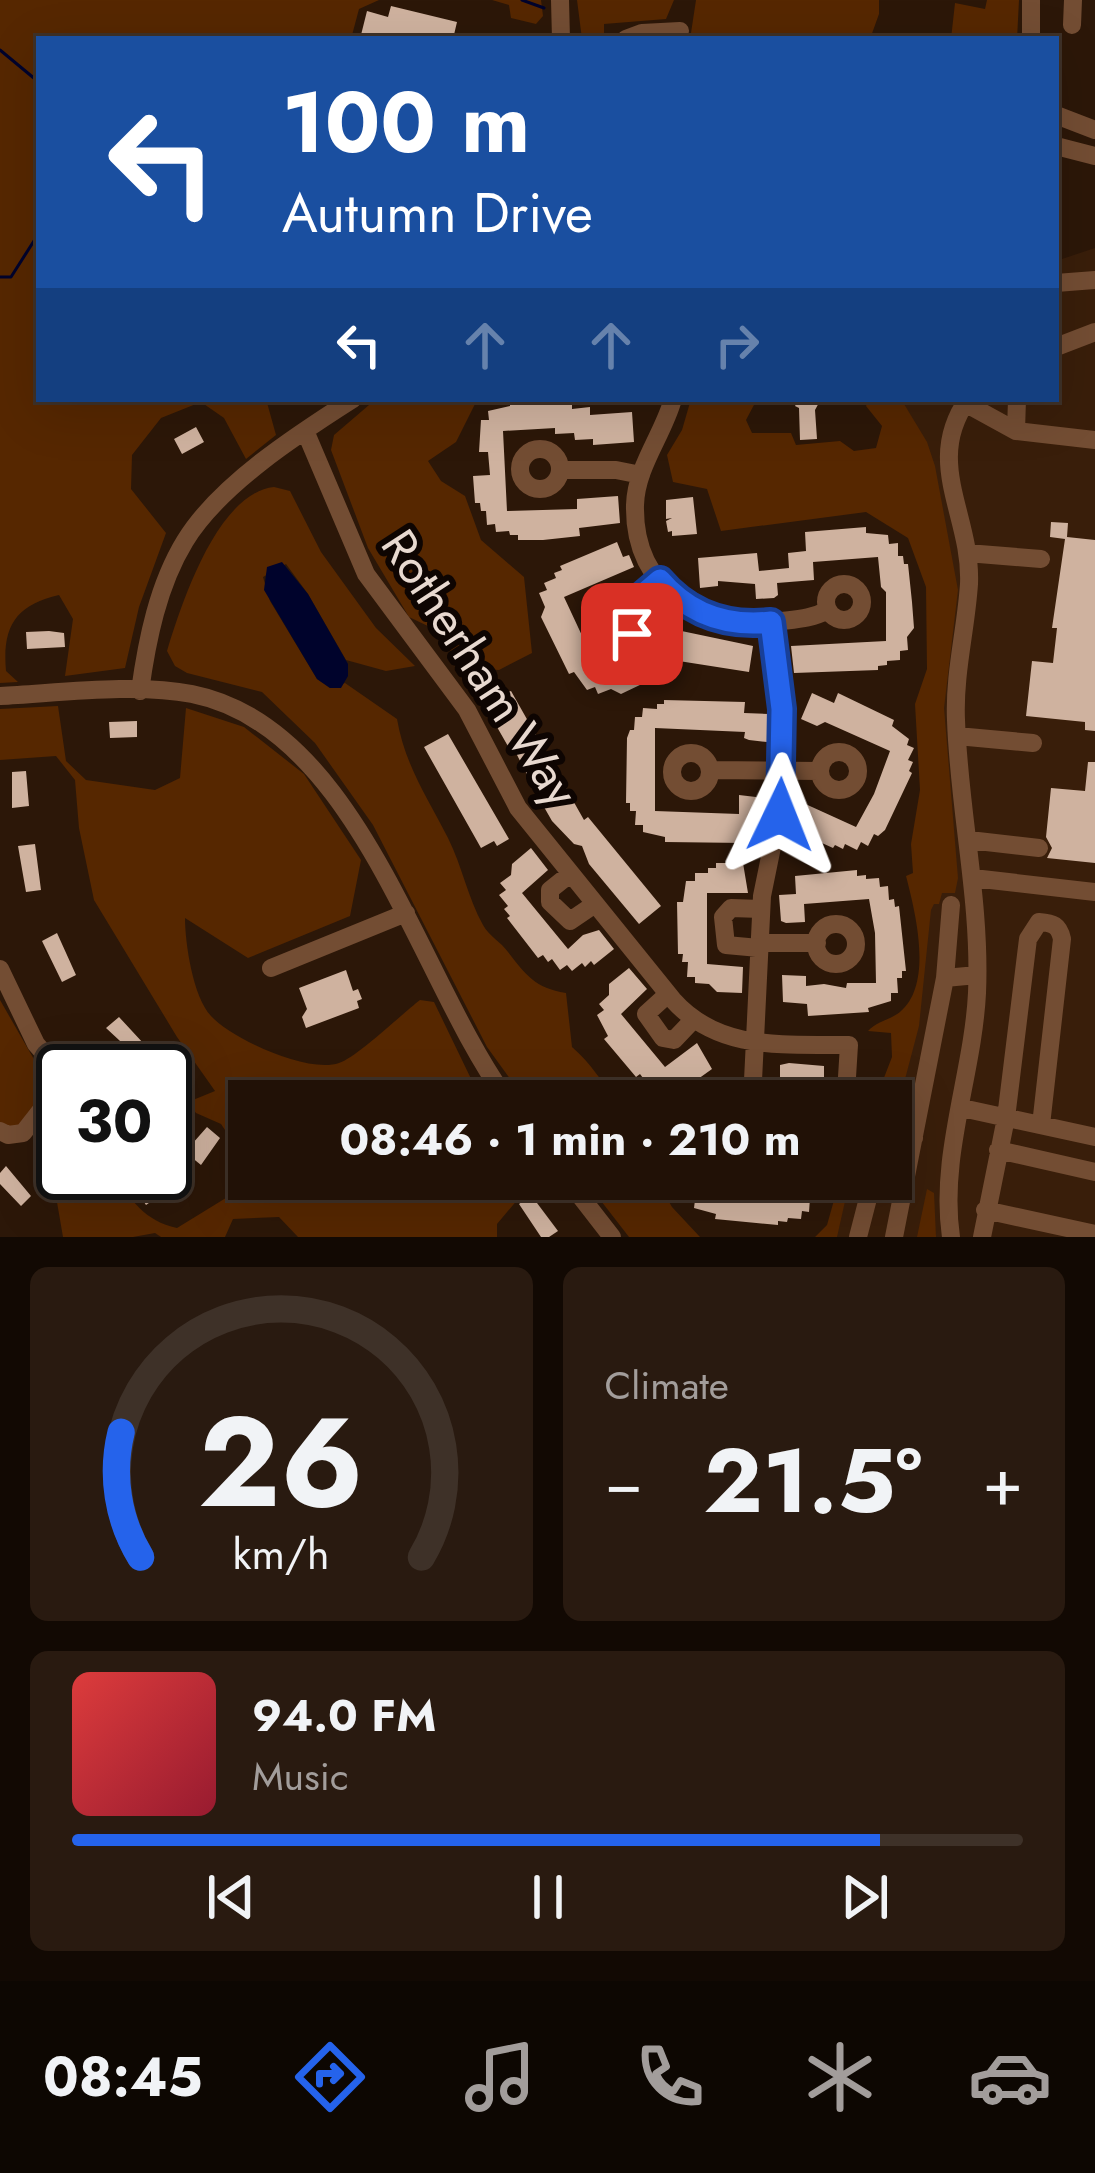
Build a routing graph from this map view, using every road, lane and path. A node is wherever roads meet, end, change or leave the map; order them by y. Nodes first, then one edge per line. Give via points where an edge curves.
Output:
1 (560, 0) edge
2 (1031, 0) edge
3 (1073, 0) edge
4 (1072, 25) dead end
5 (680, 31) dead end
6 (561, 36) edge
7 (633, 36) edge
8 (1030, 36) edge
9 (1059, 116) edge
10 (1095, 130) edge
11 (1059, 147) edge
12 (1095, 156) edge
13 (1095, 280) edge
14 (1059, 283) edge
15 (1095, 332) edge
16 (1059, 346) edge
17 (349, 402) edge
18 (673, 402) edge
19 (965, 402) edge
20 (968, 402) edge
21 (1017, 402) edge
22 (1016, 431) junction
23 (306, 433) junction
24 (1095, 440) edge
25 (560, 470) dead end
26 (640, 475) junction
27 (967, 553) junction
28 (1041, 559) dead end
29 (660, 580) junction
30 (633, 603) dead end
31 (828, 610) dead end
32 (771, 622) junction
33 (140, 691) junction
34 (0, 696) edge
35 (957, 736) junction
36 (1034, 743) dead end
37 (710, 770) dead end
38 (781, 770) junction
39 (820, 771) dead end
40 (969, 840) junction
41 (1039, 848) dead end
42 (570, 874) junction
43 (973, 878) junction
44 (1095, 892) edge
45 (595, 904) junction
46 (951, 905) dead end
47 (760, 909) junction
48 (406, 914) junction
49 (817, 943) dead end
50 (759, 946) junction
51 (271, 968) dead end
52 (0, 969) edge
53 (977, 975) junction
54 (945, 978) junction
55 (668, 994) junction
56 (693, 1020) junction
57 (755, 1043) junction
58 (36, 1044) edge
59 (495, 1080) edge
60 (753, 1080) edge
61 (847, 1080) edge
62 (962, 1108) junction
63 (36, 1115) edge
64 (1006, 1118) junction
65 (1041, 1126) junction
66 (0, 1131) edge
67 (914, 1138) joint
68 (1095, 1138) edge
69 (998, 1150) junction
70 (1095, 1172) edge
71 (583, 1200) edge
72 (867, 1200) edge
73 (985, 1210) junction
74 (1095, 1234) edge
75 (612, 1237) edge
76 (857, 1237) edge
77 (894, 1237) edge
78 (951, 1237) edge
79 (982, 1237) edge

1 - 6 street
2 - 8 street
3 - 4 street
5 - 7 street
9 - 10 street
11 - 12 street
13 - 14 street
15 - 16 street
17 - 23 street
18 - 26 street
19 - 27 street via 947,448
20 - 22 street
21 - 22 street
22 - 24 street
23 - 33 street via 225,494 192,530 162,593
23 - 42 street, Rotherham Way via 366,574 464,704 503,787
25 - 26 street
26 - 29 street via 637,529
27 - 28 street
27 - 35 street
29 - 30 street
29 - 32 street via 704,614
31 - 32 street
32 - 38 street
33 - 34 street
33 - 48 street via 211,699 280,736 332,794
35 - 36 street
35 - 40 street
37 - 38 street
38 - 39 street
38 - 47 street
40 - 41 street
40 - 43 street
42 - 45 street, Rotherham Way
42 - 45 street, Rotherham Way via 550,890 550,902 570,921
43 - 44 street
43 - 53 street
45 - 55 street, Rotherham Way
46 - 54 street
47 - 50 street
47 - 50 street via 729,908 723,917 724,944
48 - 51 street
48 - 59 street
49 - 50 street
50 - 57 street
52 - 58 street
53 - 54 street
53 - 62 street
54 - 67 street
55 - 56 street, Rotherham Way
55 - 56 street, Rotherham Way via 646,1016 662,1038 674,1040
56 - 57 street, Rotherham Way
57 - 60 street
57 - 61 street, Rotherham Way via 849,1046
62 - 64 street
62 - 78 street via 949,1188
63 - 66 street via 23,1133
64 - 65 street
64 - 65 street via 1028,939 1039,922 1052,922 1062,939
64 - 69 street
65 - 68 street
67 - 77 street
69 - 70 street
69 - 73 street
71 - 75 street
72 - 76 street
73 - 74 street
73 - 79 street

